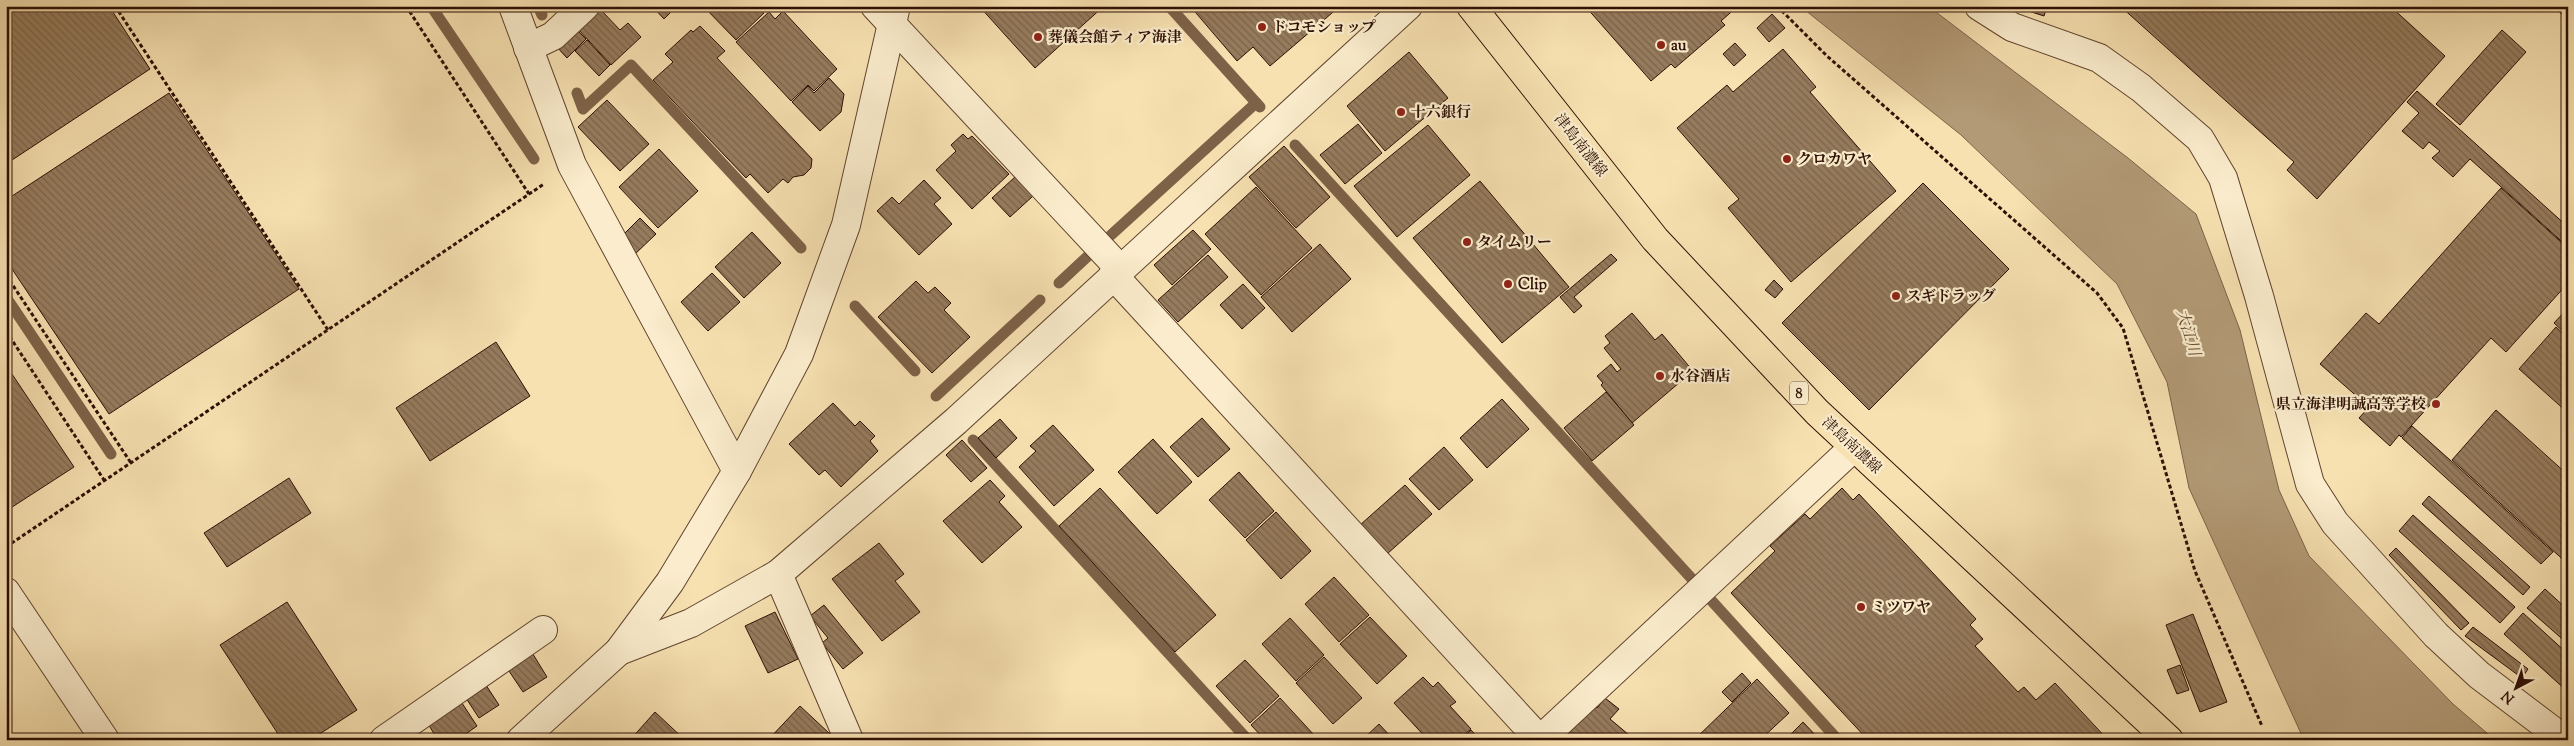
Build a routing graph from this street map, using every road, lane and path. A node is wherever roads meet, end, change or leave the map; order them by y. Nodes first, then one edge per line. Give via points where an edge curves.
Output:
1 (115, 6) edge
2 (406, 6) edge
3 (513, 6) edge
4 (585, 6) edge
5 (1408, 6) edge
6 (1471, 6) edge
7 (1777, 6) edge
8 (1979, 6) edge
9 (887, 12) edge
10 (528, 48) junction
11 (572, 165) junction
12 (529, 194) junction
13 (1116, 272) junction
14 (6, 275) edge
15 (328, 330) junction
16 (6, 331) edge
17 (1854, 447) junction
18 (131, 462) junction
19 (737, 471) junction
20 (104, 480) junction
21 (6, 547) edge
22 (778, 574) junction
23 (8, 598) edge
24 (543, 630) dead end
25 (619, 651) junction
26 (2262, 726) dead end
27 (847, 739) edge
28 (105, 740) edge
29 (384, 740) edge
30 (521, 740) edge
31 (1540, 740) edge
32 (2169, 740) edge
33 (2565, 740) edge

1 - 15 path
2 - 12 path
3 - 10 street
4 - 10 street via 553,36
5 - 13 street
6 - 17 main road, 津島南濃線 / 8 via 1655,239 1817,412
7 - 26 path via 1827,56 2098,293 2123,328 2195,571
8 - 33 street via 2012,27 2099,58 2141,88 2200,139 2223,178 2260,296 2310,484 2336,523 2436,635 2479,675
9 - 13 street
9 - 19 street via 846,225 799,354
10 - 11 street
11 - 12 path
11 - 19 street
12 - 15 path
13 - 22 street via 956,421
13 - 31 street
14 - 18 path
15 - 18 path
16 - 20 path
17 - 31 street
17 - 32 main road, 津島南濃線 / 8
18 - 20 path
19 - 25 street via 670,582
20 - 21 path
22 - 25 street via 691,622
22 - 27 street
23 - 28 street
24 - 29 street
25 - 30 street

